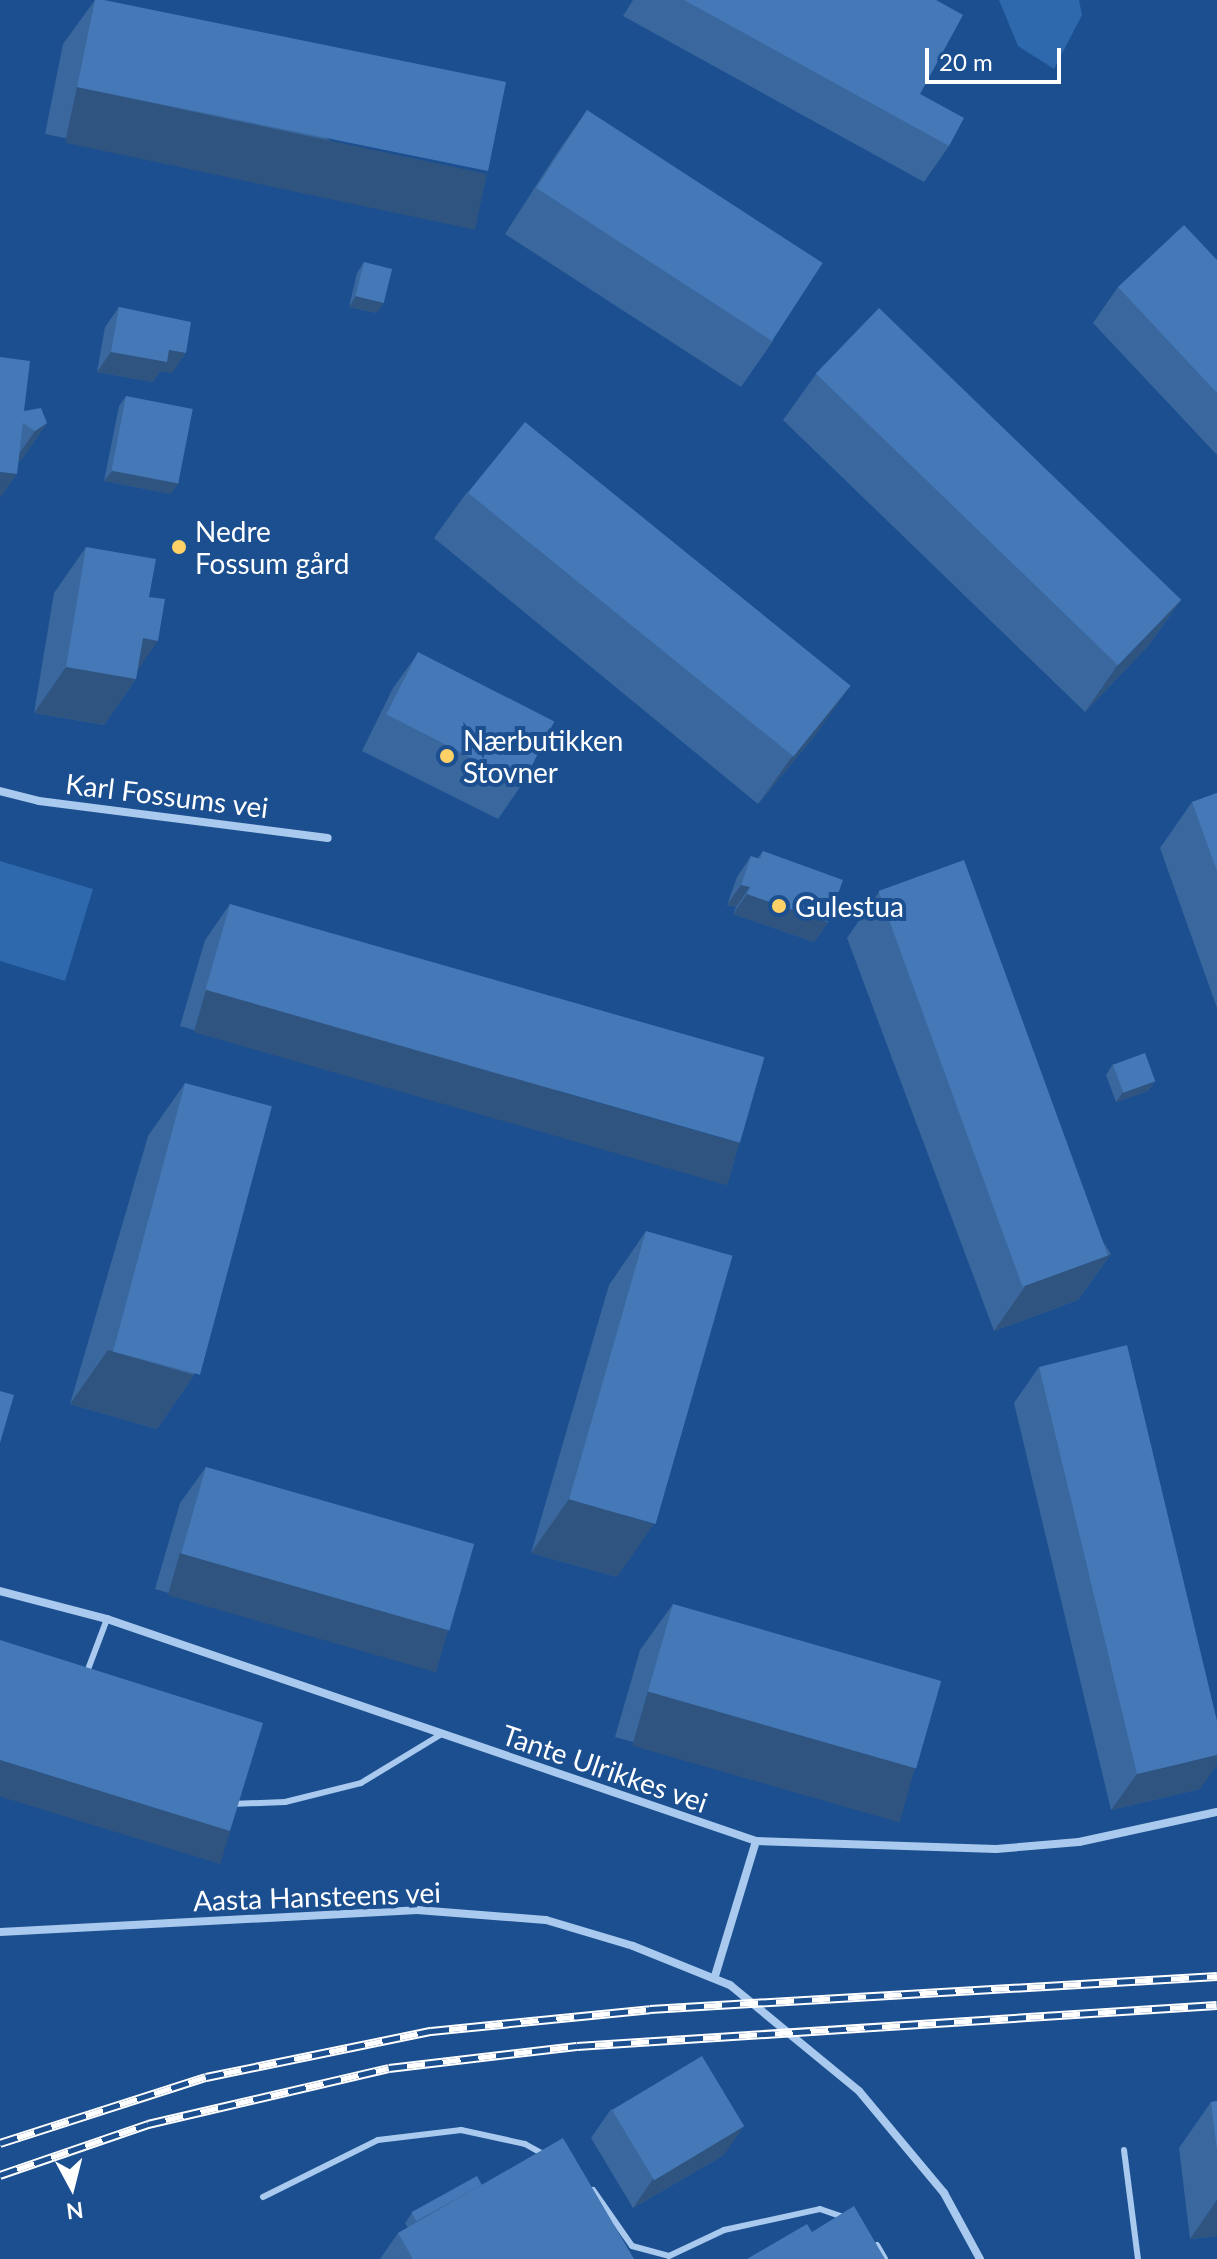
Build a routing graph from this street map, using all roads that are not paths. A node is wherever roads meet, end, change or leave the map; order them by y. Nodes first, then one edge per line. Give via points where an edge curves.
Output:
1 (0, 791) edge
2 (328, 838) dead end
3 (0, 1591) edge
4 (107, 1619) junction
5 (86, 1677) edge
6 (440, 1735) junction
7 (227, 1804) edge
8 (1217, 1812) edge
9 (756, 1841) junction
10 (0, 1932) edge
11 (715, 1976) junction
12 (1124, 2150) dead end
13 (553, 2159) edge
14 (590, 2186) edge
15 (263, 2197) dead end
16 (863, 2224) edge
17 (870, 2236) edge
18 (885, 2259) edge
19 (980, 2259) edge
20 (1138, 2259) edge

1 - 2 street, Karl Fossums vei via 39,801
3 - 4 street, Tante Ulrikkes vei
4 - 5 lane
4 - 6 street, Tante Ulrikkes vei
6 - 7 lane via 361,1783 285,1802
6 - 9 street, Tante Ulrikkes vei
8 - 9 street, Tante Ulrikkes vei via 1079,1842 996,1849
9 - 11 street
10 - 11 street, Aasta Hansteens vei via 417,1910 546,1920
11 - 19 street, Aasta Hansteens vei via 859,2091 944,2193
12 - 20 lane
13 - 15 lane via 525,2144 461,2130 378,2140
14 - 16 lane via 632,2246 669,2256 724,2230 820,2209
17 - 18 lane

